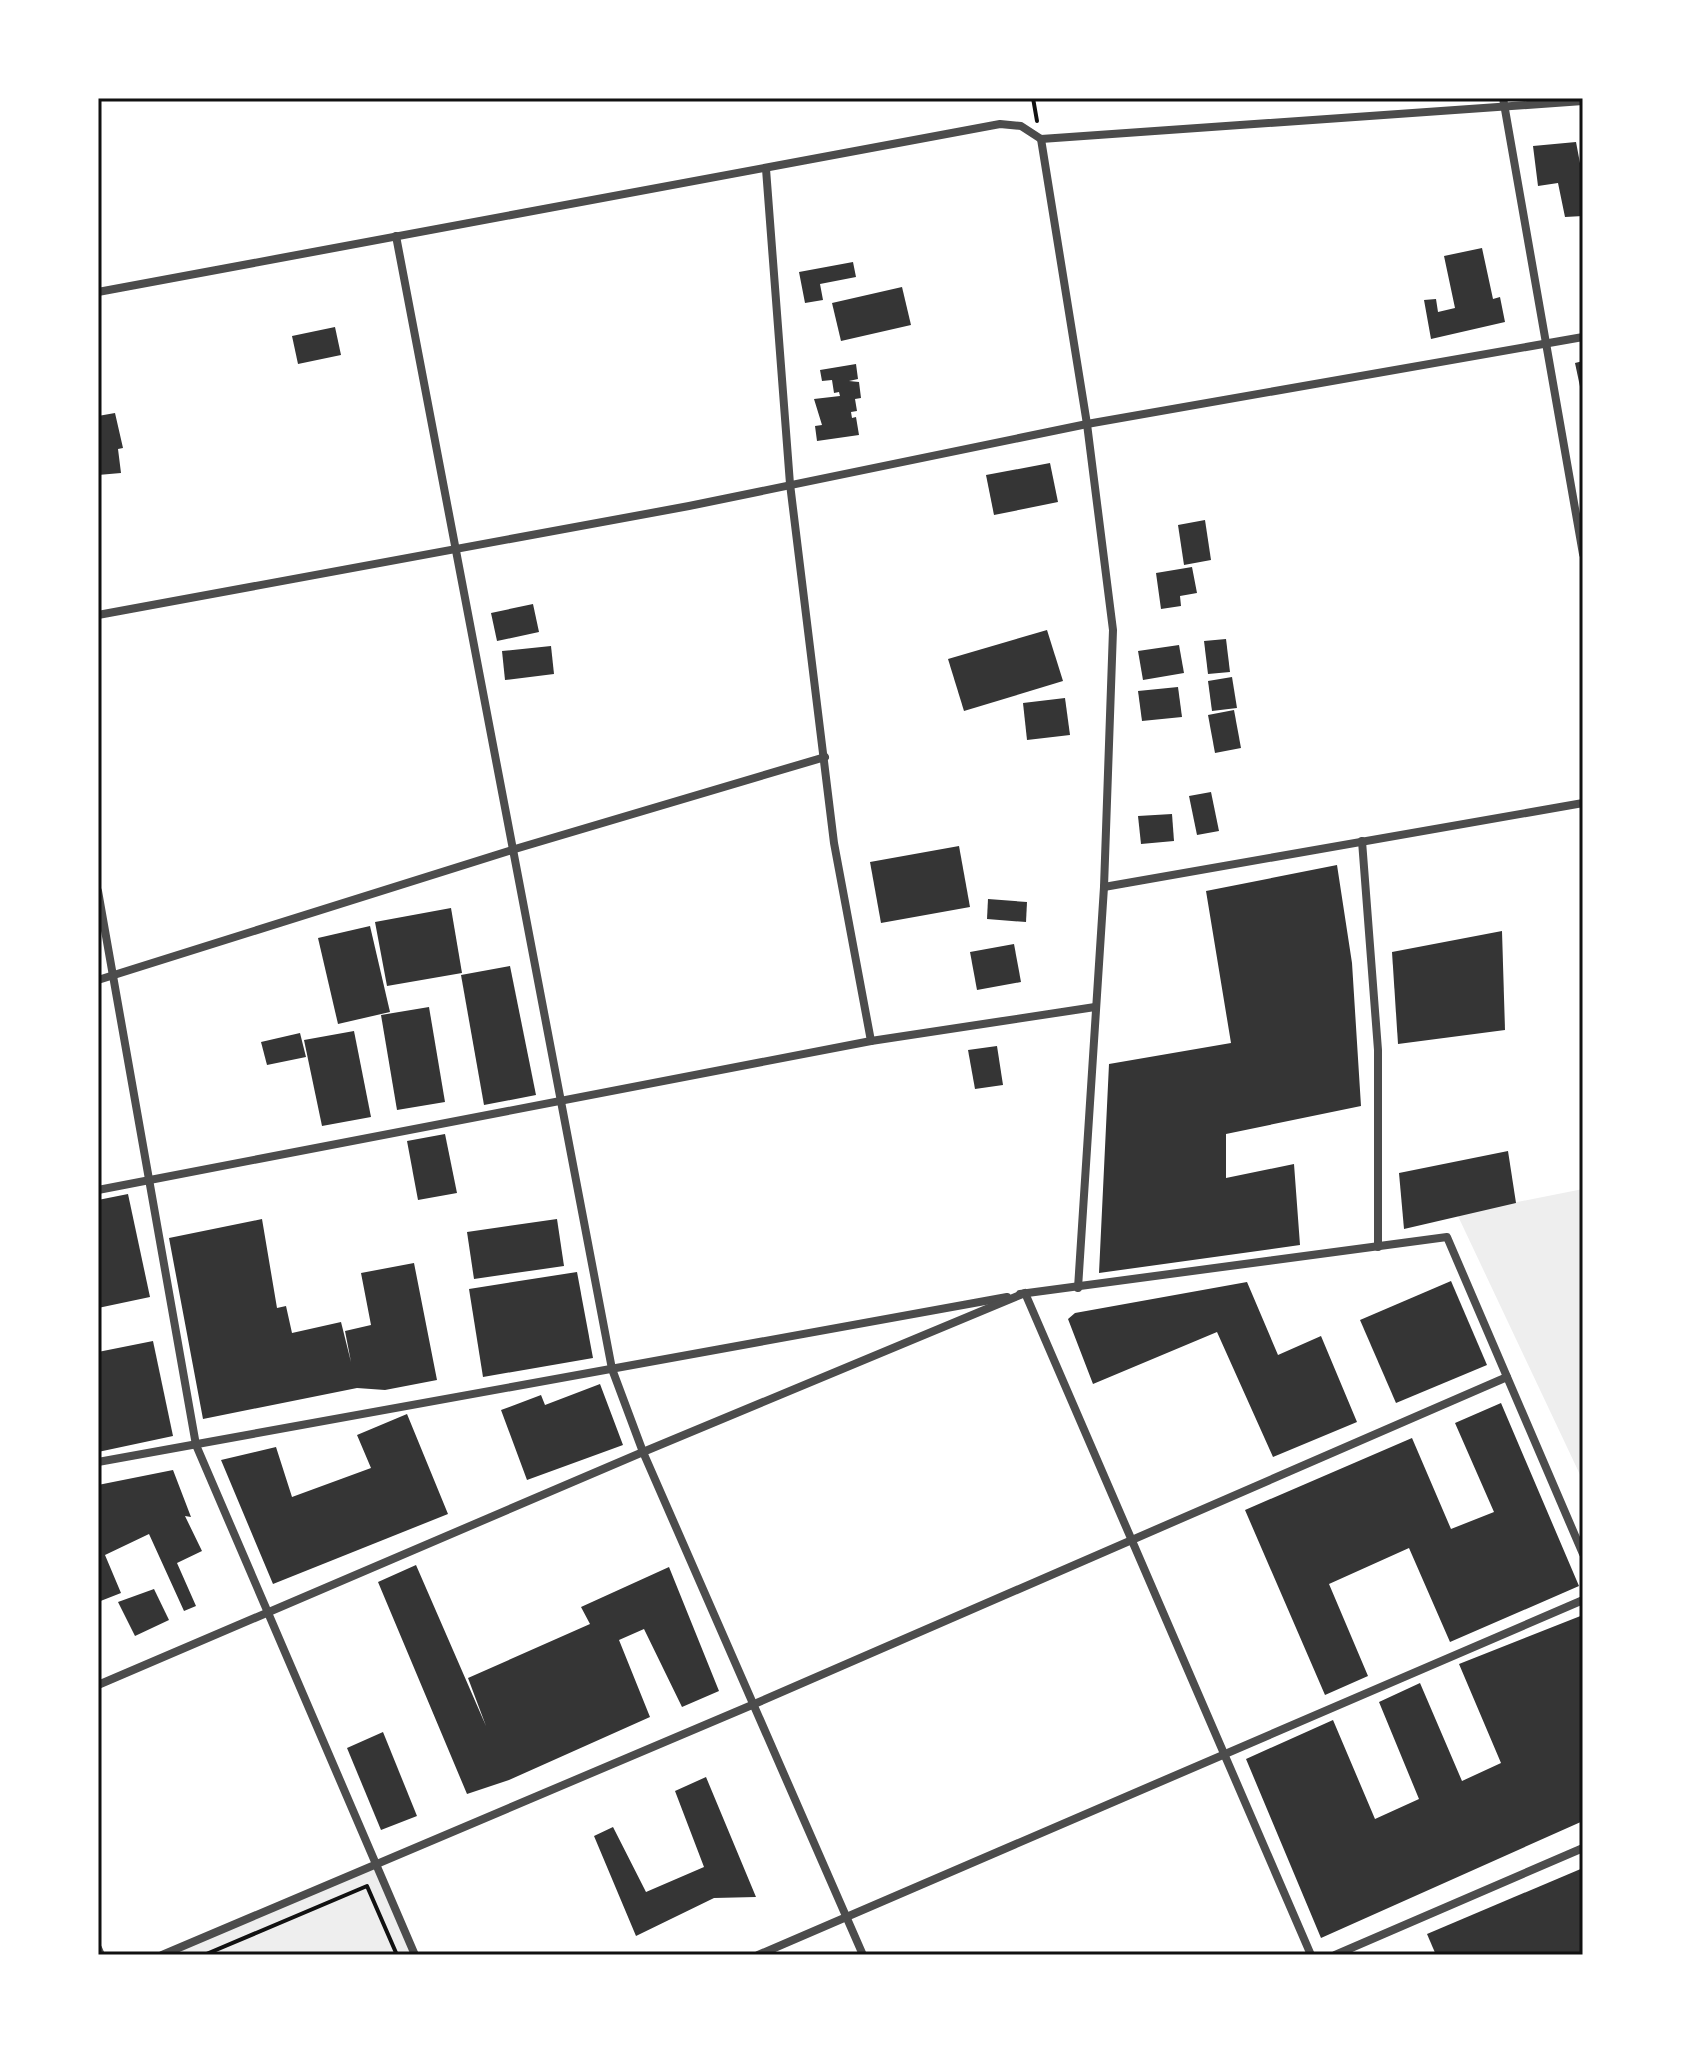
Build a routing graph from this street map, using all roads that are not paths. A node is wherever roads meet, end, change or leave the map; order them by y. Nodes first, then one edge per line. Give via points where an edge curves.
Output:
1 (1583, 101) edge
2 (1504, 103) edge
3 (1041, 139) junction
4 (766, 169) junction
5 (396, 236) junction
6 (98, 292) edge
7 (1583, 337) edge
8 (1547, 343) junction
9 (1087, 424) junction
10 (790, 484) junction
11 (457, 549) junction
12 (1583, 554) edge
13 (98, 615) edge
14 (825, 757) junction
15 (1583, 803) edge
16 (1362, 841) junction
17 (515, 849) junction
18 (1104, 887) junction
19 (98, 891) edge
20 (113, 976) junction
21 (98, 980) edge
22 (1095, 1007) junction
23 (871, 1041) junction
24 (563, 1100) junction
25 (151, 1179) junction
26 (98, 1190) edge
27 (1378, 1247) junction
28 (1078, 1288) junction
29 (1025, 1293) junction
30 (612, 1369) junction
31 (1507, 1377) junction
32 (196, 1445) junction
33 (643, 1452) junction
34 (98, 1462) edge
35 (1134, 1540) junction
36 (1583, 1554) edge
37 (1583, 1600) edge
38 (269, 1614) junction
39 (98, 1685) edge
40 (752, 1705) junction
41 (1225, 1754) junction
42 (1583, 1848) edge
43 (376, 1864) junction
44 (845, 1917) junction
45 (98, 1948) edge
46 (101, 1955) edge
47 (162, 1955) edge
48 (415, 1955) edge
49 (758, 1955) edge
50 (863, 1955) edge
51 (1311, 1955) edge
52 (1335, 1955) edge

1 - 2 street
2 - 3 street
2 - 8 street
3 - 4 street via 1021,126 1000,124
3 - 9 street
4 - 5 street
4 - 10 street
5 - 6 street
5 - 11 street
7 - 8 street
8 - 9 street
8 - 12 street
9 - 10 street
9 - 18 street via 1113,630
10 - 11 street
10 - 14 street
11 - 13 street
11 - 17 street
14 - 17 street
14 - 23 street via 834,843
15 - 16 street
16 - 18 street
16 - 27 street via 1378,1050
17 - 20 street
17 - 24 street
18 - 22 street
19 - 20 street
20 - 21 street
20 - 25 street
22 - 23 street
22 - 28 street
23 - 24 street
24 - 25 street
24 - 30 street
25 - 26 street
25 - 32 street
27 - 28 street
27 - 31 street via 1447,1237
28 - 29 street
29 - 30 street
29 - 33 street
29 - 35 street
30 - 32 street
30 - 33 street
31 - 35 street
31 - 36 street
32 - 34 street
32 - 38 street
33 - 38 street
33 - 40 street
35 - 40 street
35 - 41 street
37 - 41 street
38 - 39 street
38 - 43 street
40 - 43 street
40 - 44 street
41 - 44 street
41 - 51 street
42 - 52 street
43 - 47 street
43 - 48 street
44 - 49 street
44 - 50 street
45 - 46 street

